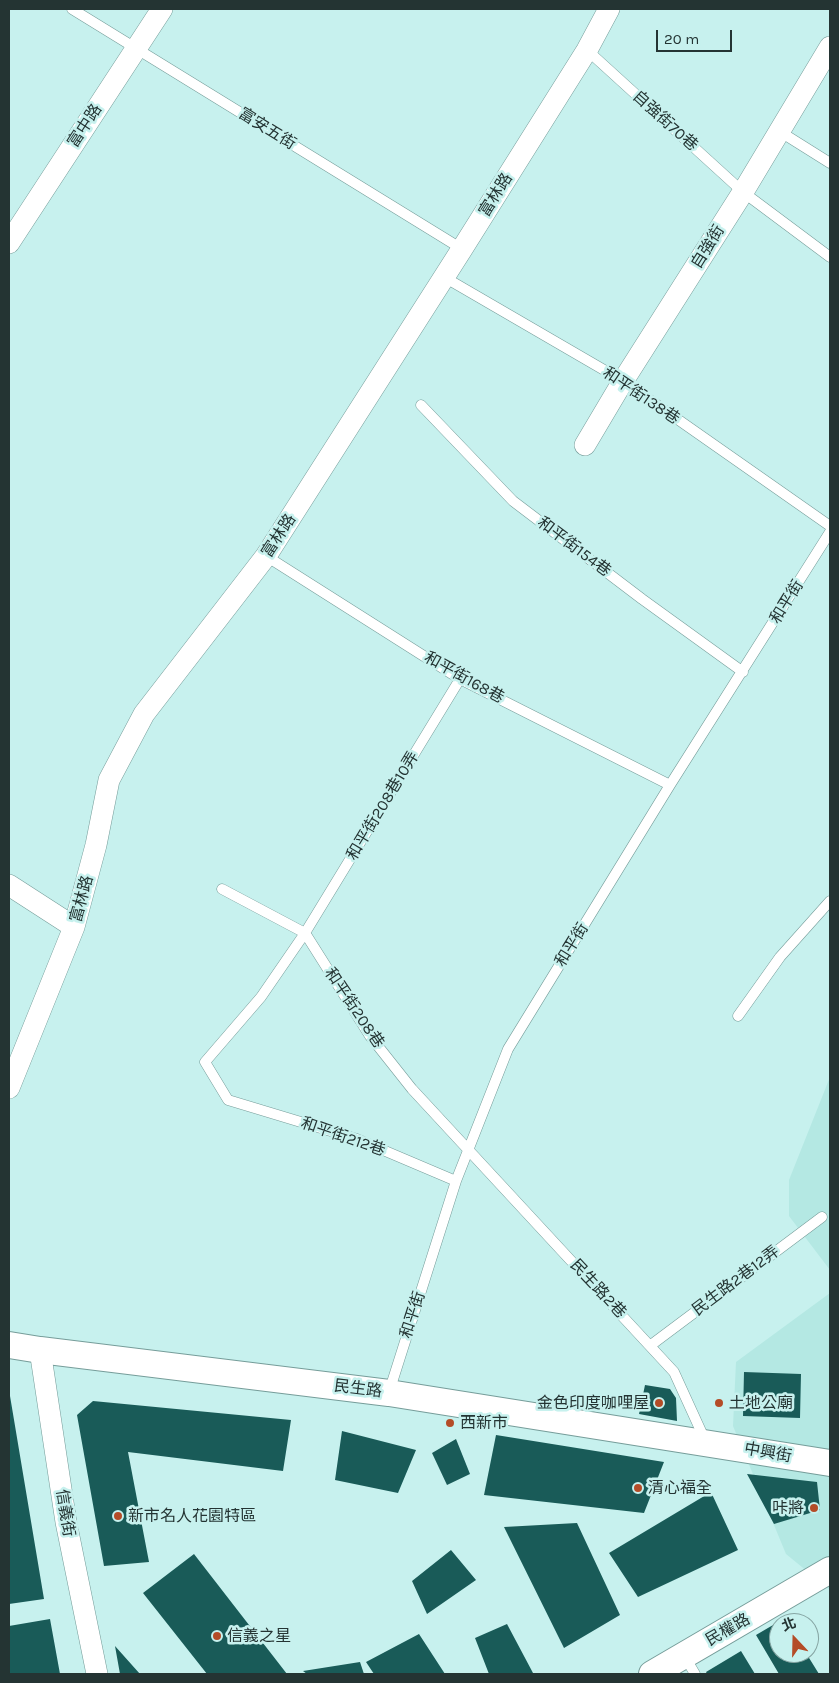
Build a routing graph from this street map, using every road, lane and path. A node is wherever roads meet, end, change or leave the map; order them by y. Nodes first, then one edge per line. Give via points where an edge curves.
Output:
1 (72, 9) edge
2 (162, 9) edge
3 (609, 9) edge
4 (830, 47) edge
5 (136, 48) junction
6 (587, 50) junction
7 (780, 132) junction
8 (830, 164) edge
9 (743, 192) junction
10 (9, 243) edge
11 (462, 249) junction
12 (830, 257) edge
13 (444, 277) junction
14 (623, 381) junction
15 (421, 405) dead end
16 (585, 445) dead end
17 (830, 526) edge
18 (830, 532) edge
19 (266, 556) junction
20 (743, 672) junction
21 (460, 679) junction
22 (670, 785) junction
23 (9, 885) edge
24 (222, 889) dead end
25 (830, 901) edge
26 (74, 927) junction
27 (305, 933) junction
28 (738, 1016) dead end
29 (9, 1088) edge
30 (228, 1100) joint
31 (468, 1151) junction
32 (456, 1181) junction
33 (822, 1217) dead end
34 (9, 1345) edge
35 (651, 1345) junction
36 (40, 1350) junction
37 (389, 1393) junction
38 (706, 1442) junction
39 (830, 1463) edge
40 (830, 1570) edge
41 (690, 1665) edge
42 (97, 1674) edge
43 (652, 1674) edge

1 - 5 lane, 富安五街
2 - 5 street, 富中路
3 - 6 street, 富林路
4 - 7 street, 自強街
5 - 10 street, 富中路
5 - 11 lane, 富安五街
6 - 9 lane, 自強街70巷
6 - 11 street, 富林路
7 - 8 lane
7 - 9 street, 自強街
9 - 12 lane, 自強街70巷
9 - 14 street, 自強街
11 - 13 street, 富林路
13 - 14 lane, 和平街138巷
13 - 19 street, 富林路
14 - 16 street, 自強街
14 - 17 lane, 和平街138巷
15 - 20 lane, 和平街154巷 via 513,501
18 - 20 lane, 和平街
19 - 21 lane, 和平街168巷
19 - 26 street, 富林路 via 144,714 122,755 110,780
20 - 22 lane, 和平街
21 - 22 lane, 和平街168巷
21 - 27 lane, 和平街208巷10弄
22 - 31 lane, 和平街 via 508,1049
23 - 26 street
24 - 27 lane, 和平街208巷
25 - 28 lane via 780,957
26 - 29 street, 富林路
27 - 30 lane, 和平街208巷10弄 via 261,997 204,1062
27 - 31 lane, 和平街208巷 via 370,1036
30 - 32 lane, 和平街212巷 via 358,1139
31 - 32 lane, 和平街
31 - 35 lane, 民生路2巷
32 - 37 lane, 和平街
33 - 35 lane, 民生路2巷12弄
34 - 36 street, 民生路
35 - 38 lane, 民生路2巷 via 674,1372
36 - 37 street, 民生路
36 - 42 street, 信義街 via 66,1522
37 - 38 street, 民生路
38 - 39 street, 中興街
40 - 41 street, 民權路
41 - 43 street, 民權路

